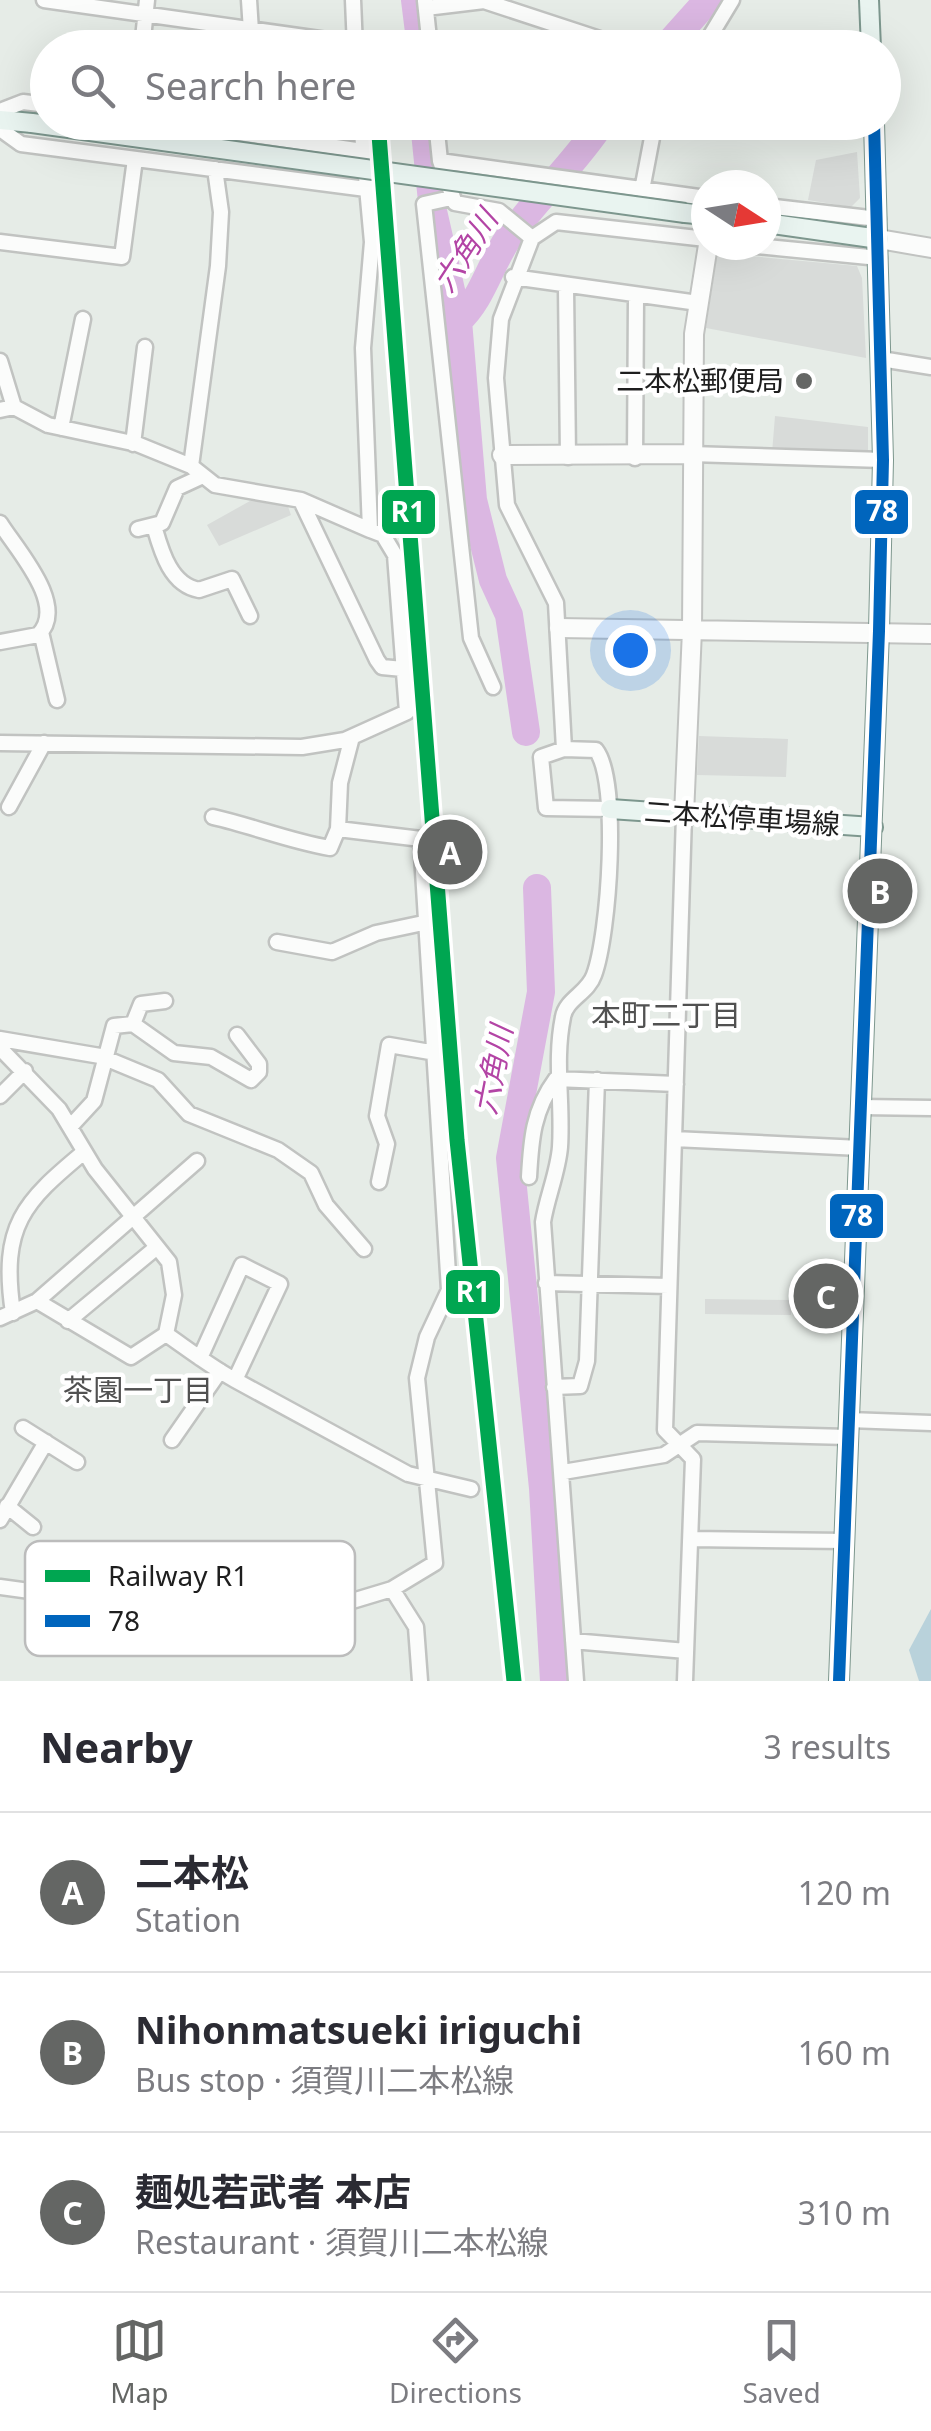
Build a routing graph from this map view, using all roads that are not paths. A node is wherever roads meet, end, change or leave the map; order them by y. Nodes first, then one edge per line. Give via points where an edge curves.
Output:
1 (45, 0) edge
2 (249, 0) edge
3 (353, 0) edge
4 (732, 0) edge
5 (869, 0) edge
6 (484, 1) edge
7 (426, 4) edge
8 (147, 8) edge
9 (246, 30) edge
10 (251, 30) edge
11 (354, 30) edge
12 (428, 30) edge
13 (572, 30) edge
14 (713, 30) edge
15 (870, 30) edge
16 (30, 103) edge
17 (0, 111) edge
18 (0, 120) edge
19 (30, 124) edge
20 (0, 129) edge
21 (151, 140) edge
22 (293, 140) edge
23 (363, 140) edge
24 (438, 140) edge
25 (652, 140) edge
26 (875, 140) edge
27 (364, 150) junction
28 (136, 159) junction
29 (440, 161) junction
30 (215, 169) junction
31 (366, 189) junction
32 (642, 190) junction
33 (691, 196) edge
34 (440, 200) junction
35 (781, 208) edge
36 (691, 213) edge
37 (878, 218) junction
38 (781, 226) edge
39 (530, 237) junction
40 (691, 240) edge
41 (0, 242) edge
42 (781, 246) edge
43 (879, 248) junction
44 (931, 248) edge
45 (704, 260) edge
46 (514, 277) junction
47 (566, 288) junction
48 (636, 298) junction
49 (698, 304) junction
50 (83, 319) dead end
51 (145, 346) dead end
52 (0, 360) edge
53 (881, 360) junction
54 (931, 367) edge
55 (7, 409) edge
56 (61, 428) junction
57 (133, 444) junction
58 (692, 454) junction
59 (502, 455) junction
60 (568, 458) junction
61 (636, 458) junction
62 (882, 460) junction
63 (197, 471) junction
64 (301, 500) junction
65 (0, 523) edge
66 (154, 526) junction
67 (138, 529) dead end
68 (370, 530) junction
69 (250, 616) dead end
70 (559, 628) junction
71 (692, 630) junction
72 (879, 631) junction
73 (41, 632) junction
74 (931, 634) edge
75 (0, 642) edge
76 (403, 669) junction
77 (493, 688) dead end
78 (57, 700) dead end
79 (352, 738) junction
80 (0, 743) edge
81 (44, 743) junction
82 (564, 749) junction
83 (9, 807) dead end
84 (610, 809) junction
85 (684, 815) junction
86 (213, 817) dead end
87 (874, 827) junction
88 (338, 829) junction
89 (428, 922) junction
90 (277, 942) dead end
91 (165, 1001) dead end
92 (133, 1024) junction
93 (237, 1034) dead end
94 (0, 1039) edge
95 (0, 1048) edge
96 (436, 1053) junction
97 (106, 1057) junction
98 (26, 1071) junction
99 (556, 1079) junction
100 (597, 1080) junction
101 (676, 1084) junction
102 (0, 1096) edge
103 (861, 1107) junction
104 (931, 1108) edge
105 (70, 1127) junction
106 (674, 1139) junction
107 (860, 1148) junction
108 (84, 1152) junction
109 (198, 1160) dead end
110 (529, 1178) dead end
111 (380, 1182) dead end
112 (134, 1216) junction
113 (158, 1246) junction
114 (364, 1250) dead end
115 (546, 1284) junction
116 (590, 1284) junction
117 (669, 1286) junction
118 (37, 1302) junction
119 (7, 1315) edge
120 (68, 1321) junction
121 (166, 1334) junction
122 (200, 1358) junction
123 (220, 1371) junction
124 (235, 1380) junction
125 (554, 1387) junction
126 (931, 1423) edge
127 (23, 1428) dead end
128 (849, 1429) junction
129 (172, 1440) dead end
130 (46, 1442) junction
131 (680, 1444) junction
132 (78, 1462) dead end
133 (563, 1472) junction
134 (430, 1483) junction
135 (471, 1489) dead end
136 (4, 1513) edge
137 (32, 1527) dead end
138 (691, 1539) junction
139 (845, 1542) junction
140 (0, 1586) edge
141 (392, 1589) junction
142 (25, 1590) edge
143 (355, 1600) edge
144 (574, 1641) junction
145 (686, 1651) junction
146 (420, 1681) edge
147 (576, 1681) edge
148 (685, 1681) edge
149 (839, 1681) edge

1 - 8 street
2 - 10 street
3 - 11 street
4 - 14 street
5 - 15 main road
6 - 7 street
6 - 13 street
7 - 12 street
8 - 9 street
16 - 17 street
18 - 19 main road, bridge
20 - 28 street via 21,144
21 - 36 main road, bridge
22 - 27 street
23 - 27 street
24 - 29 street
25 - 32 street
26 - 37 main road
27 - 31 street
28 - 30 street
28 - 41 street via 122,257
29 - 32 street
29 - 34 street
30 - 31 street
30 - 63 street via 218,266
31 - 68 street via 372,242 364,348
32 - 33 street
34 - 39 street via 499,211
34 - 77 street via 456,524 471,638
35 - 37 street
37 - 43 main road
38 - 43 main road
39 - 40 street via 556,222
39 - 46 street
42 - 43 street
43 - 44 street
43 - 53 main road
45 - 49 street
46 - 47 street
46 - 59 street via 497,349
47 - 48 street
47 - 60 street
48 - 49 street
48 - 61 street
49 - 58 street
50 - 56 street
51 - 57 street
52 - 55 street
53 - 54 street
53 - 62 main road
55 - 56 street
56 - 57 street
57 - 63 street
58 - 61 street
58 - 62 street
58 - 71 street
59 - 60 street
59 - 70 street via 507,505 554,592
60 - 61 street
62 - 72 main road
63 - 64 street via 222,488
63 - 66 street via 178,488 167,518
64 - 68 street
64 - 76 street via 376,660
65 - 73 street via 42,591 47,618
66 - 67 street
66 - 69 street via 182,582 198,590 232,579
68 - 76 street via 395,555
70 - 71 street
70 - 82 street
71 - 72 street
71 - 85 street
72 - 74 street
72 - 87 main road
73 - 75 street
73 - 78 street
76 - 79 street via 407,712
79 - 81 street via 302,747
79 - 88 street via 340,783
80 - 81 street
81 - 83 street
82 - 84 street via 600,754
82 - 84 street via 541,757 546,808
84 - 85 main road, 二本松停車場線
84 - 99 street via 611,879 598,964 588,988 564,1010
85 - 87 main road, 二本松停車場線
85 - 101 street
86 - 88 street via 330,848
87 - 103 main road
88 - 89 street via 420,840
89 - 90 street via 332,952
89 - 96 street
91 - 92 street via 141,1004
92 - 93 street via 174,1053 211,1057 251,1080 258,1064
92 - 97 street via 114,1026
94 - 97 street
95 - 98 street
96 - 111 street via 389,1045 377,1116 388,1144
96 - 134 street via 448,1290 417,1378
97 - 105 street via 94,1100
97 - 114 street via 158,1080 199,1120 292,1158 311,1174 326,1205
98 - 102 street
98 - 105 street
99 - 100 street
99 - 110 street via 531,1134
99 - 115 street via 560,1149 542,1222
100 - 101 street
100 - 116 street
101 - 106 street
103 - 104 street
103 - 107 main road
105 - 108 street
106 - 107 street
106 - 117 street
107 - 128 main road
108 - 112 street
108 - 119 street via 16,1208 3,1275
109 - 112 street
112 - 113 street
112 - 118 street
113 - 120 street
113 - 121 street via 173,1279
115 - 116 street
115 - 125 street
116 - 117 street
116 - 125 street via 580,1386
117 - 131 street via 665,1430
118 - 119 street
118 - 120 street
120 - 121 street via 131,1357
121 - 122 street
122 - 123 street
122 - 124 street via 242,1265 280,1284
123 - 124 street
123 - 129 street
124 - 134 street
125 - 133 street
126 - 128 street
127 - 130 street
128 - 131 street via 697,1433
128 - 139 main road
130 - 132 street
130 - 136 street
131 - 133 street via 664,1456
131 - 138 street via 693,1459
133 - 144 street
134 - 135 street
134 - 141 street via 434,1562
136 - 137 street
138 - 139 street
138 - 145 street
139 - 149 main road
140 - 142 street
141 - 143 street
141 - 146 street via 416,1627
144 - 145 street
144 - 147 street
145 - 148 street

